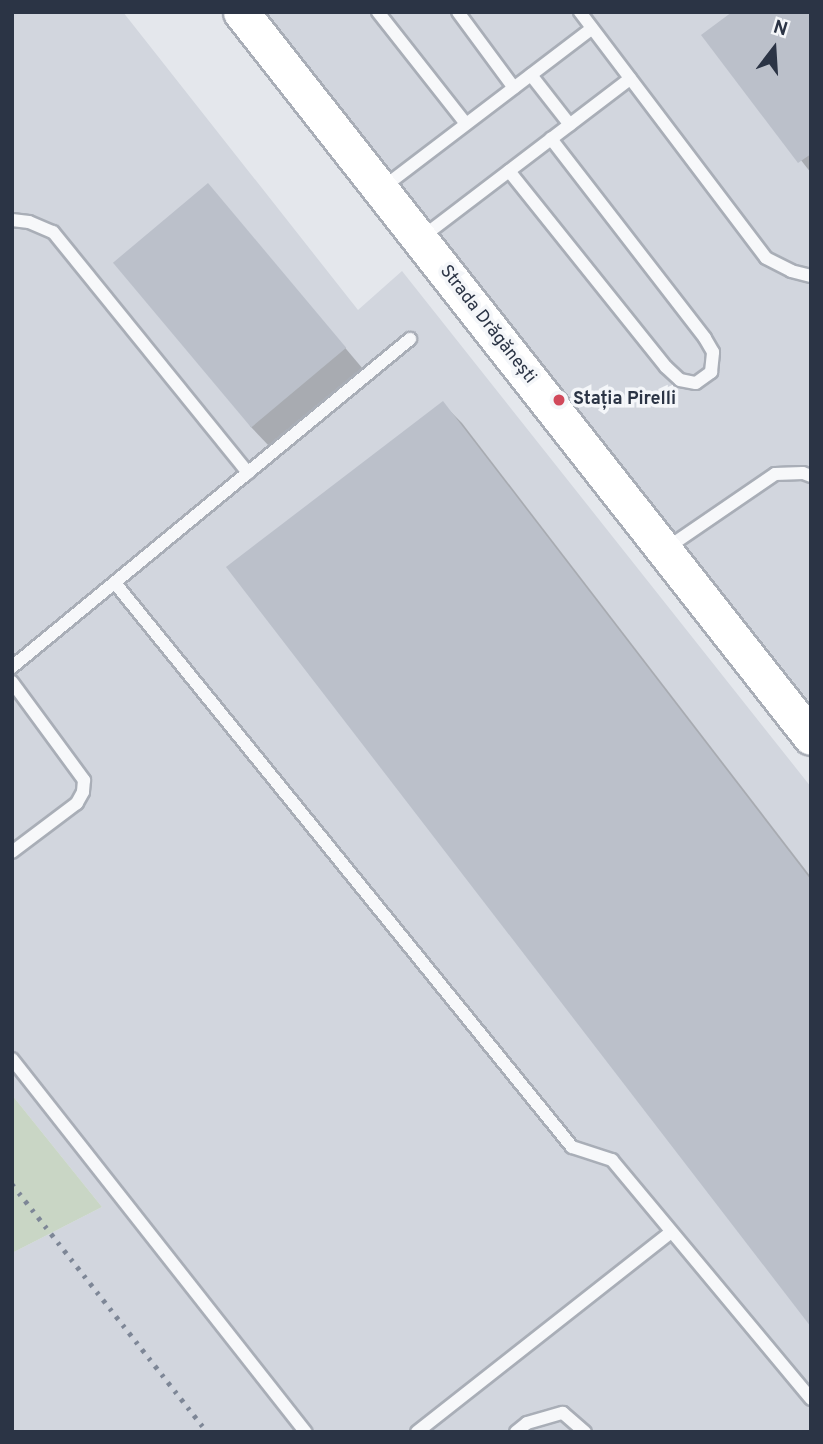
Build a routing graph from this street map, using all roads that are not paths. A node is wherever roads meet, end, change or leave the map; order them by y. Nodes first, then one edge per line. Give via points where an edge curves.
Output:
1 (241, 12) edge
2 (378, 12) edge
3 (458, 12) edge
4 (580, 12) edge
5 (592, 28) junction
6 (531, 75) junction
7 (630, 79) junction
8 (514, 88) junction
9 (467, 124) junction
10 (570, 125) junction
11 (551, 139) junction
12 (509, 171) junction
13 (381, 189) junction
14 (12, 220) edge
15 (421, 239) junction
16 (811, 276) edge
17 (410, 339) dead end
18 (248, 473) junction
19 (811, 476) edge
20 (662, 552) junction
21 (115, 583) junction
22 (12, 667) edge
23 (12, 682) edge
24 (811, 737) edge
25 (12, 852) edge
26 (12, 1059) edge
27 (671, 1232) junction
28 (811, 1399) edge
29 (306, 1432) edge
30 (417, 1432) edge
31 (516, 1432) edge
32 (585, 1432) edge

1 - 13 main road, Strada Drăgănești
2 - 9 lane
3 - 8 lane
4 - 5 lane
5 - 6 lane
5 - 7 lane
6 - 8 lane
6 - 10 lane
7 - 10 lane
7 - 16 lane via 766,258
8 - 9 lane
9 - 13 lane
10 - 11 lane
11 - 12 lane
11 - 12 lane via 705,338 713,352 712,372 696,383 680,380 666,367
12 - 15 lane
13 - 15 main road, Strada Drăgănești
14 - 18 lane via 52,232
15 - 20 main road, Strada Drăgănești
17 - 18 lane
18 - 21 lane
19 - 20 lane via 775,474
20 - 24 main road, Strada Drăgănești
21 - 22 lane
21 - 27 lane via 572,1147 612,1160
23 - 25 lane via 84,780 77,803
26 - 29 lane
27 - 28 lane
27 - 30 lane
31 - 32 lane via 527,1423 563,1413

